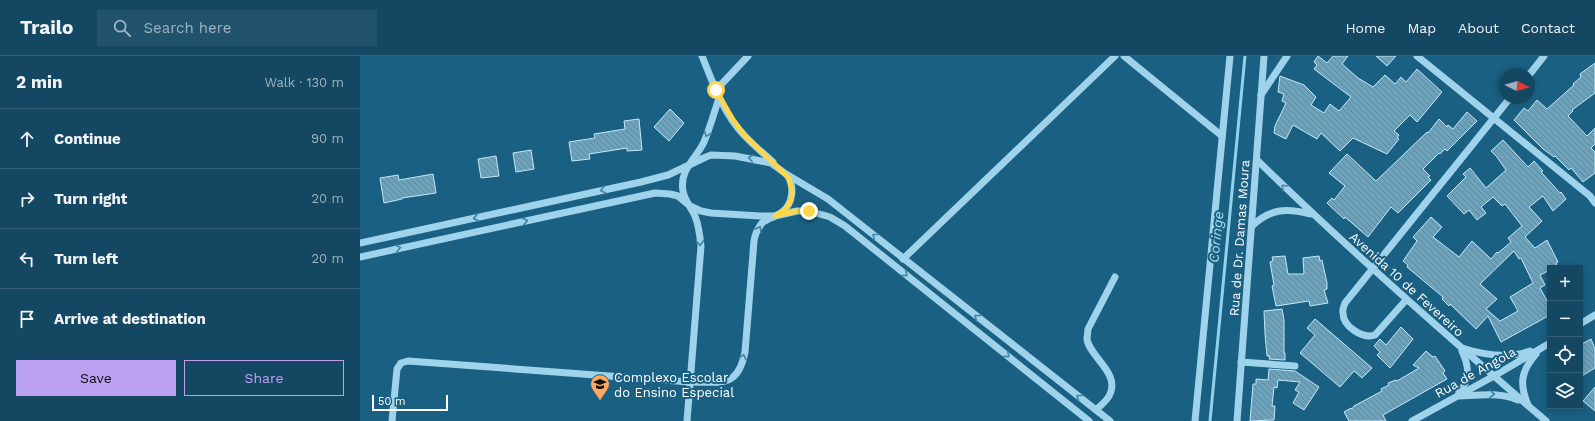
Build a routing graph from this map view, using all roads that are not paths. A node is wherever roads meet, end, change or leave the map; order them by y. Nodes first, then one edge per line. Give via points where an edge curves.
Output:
1 (702, 56) edge
2 (748, 56) edge
3 (1115, 56) edge
4 (1124, 56) edge
5 (1230, 56) edge
6 (1264, 56) edge
7 (1287, 56) edge
8 (1417, 56) edge
9 (1544, 56) edge
10 (1535, 68) edge
11 (716, 90) junction
12 (1260, 97) junction
13 (719, 98) junction
14 (1505, 104) edge
15 (1494, 118) junction
16 (1222, 136) junction
17 (1257, 160) junction
18 (688, 166) junction
19 (786, 174) junction
20 (1593, 194) edge
21 (1595, 203) edge
22 (690, 206) junction
23 (1312, 214) junction
24 (775, 216) junction
25 (1252, 226) junction
26 (360, 243) edge
27 (360, 257) edge
28 (903, 259) junction
29 (1372, 269) junction
30 (1115, 277) dead end
31 (1406, 300) junction
32 (1595, 315) edge
33 (1583, 322) edge
34 (1545, 346) edge
35 (1460, 348) junction
36 (1241, 362) junction
37 (1295, 366) dead end
38 (1494, 376) junction
39 (690, 382) junction
40 (1454, 398) junction
41 (1528, 406) junction
42 (1096, 410) junction
43 (392, 421) edge
44 (687, 421) edge
45 (1089, 421) edge
46 (1110, 421) edge
47 (1195, 421) edge
48 (1236, 421) edge
49 (1412, 421) edge
50 (1546, 421) edge

1 - 11 street
2 - 11 street
3 - 28 street
4 - 16 street
5 - 16 street
6 - 12 street, Rua de Dr. Damas Moura
7 - 12 street
8 - 15 street
9 - 10 street
11 - 13 street
12 - 17 street, Rua de Dr. Damas Moura
13 -> 18 street via 704,142
13 - 19 street via 744,135
14 - 15 street
15 - 20 street
15 - 29 street
16 - 47 street
23 -> 17 street, Avenida 10 de Fevereiro
17 - 25 street, Rua de Dr. Damas Moura
19 -> 18 street via 771,163 735,156 711,155
18 - 22 street via 682,186
18 -> 26 street via 668,175 641,182
19 - 24 street via 791,184 791,200 785,210
28 -> 19 street via 828,199
20 - 21 street
22 - 24 street via 723,215
27 -> 22 street via 655,193 678,196
22 -> 39 street via 698,226 701,246
23 - 25 street via 1292,210 1276,211 1259,219
23 - 29 street, Avenida 10 de Fevereiro
39 -> 24 street via 720,382 735,376 740,370 745,352 754,240 763,223
24 -> 45 street via 809,211 830,217 845,226
25 - 36 street, Rua de Dr. Damas Moura
42 -> 28 street
29 - 31 street, Avenida 10 de Fevereiro
29 - 31 street via 1345,303 1342,313 1347,324 1361,335 1375,335
30 - 42 street via 1088,329 1089,346 1106,368 1112,386 1110,394
31 - 35 street, Avenida 10 de Fevereiro
32 - 33 street
34 - 35 street via 1526,353 1505,356 1480,354
34 - 38 street, Rua de Angola
34 - 41 street via 1529,362 1524,375 1523,388
35 - 38 street, Avenida 10 de Fevereiro
35 - 40 street via 1468,366 1468,377 1465,386
36 - 37 street
36 - 48 street, Rua de Dr. Damas Moura
38 - 40 street, Rua de Angola
38 - 41 street, Avenida 10 de Fevereiro
39 - 43 street via 408,361 401,363 397,369
39 - 44 street
40 -> 41 street via 1496,394 1511,397
40 - 49 street, Rua de Angola
41 - 50 street, Avenida 10 de Fevereiro
42 - 46 street

